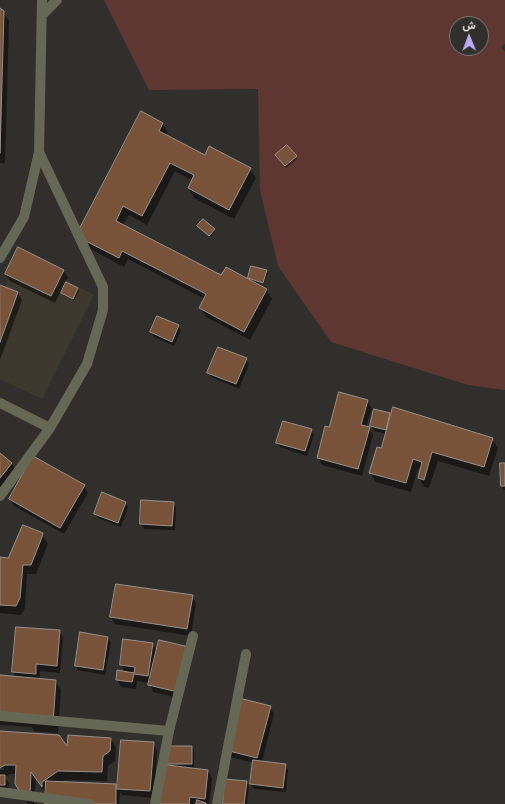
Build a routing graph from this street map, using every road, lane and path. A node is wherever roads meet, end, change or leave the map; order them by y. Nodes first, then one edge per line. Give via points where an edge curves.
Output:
1 (42, 0) edge
2 (57, 0) edge
3 (42, 15) junction
4 (39, 152) junction
5 (0, 258) edge
6 (0, 403) edge
7 (50, 428) junction
8 (0, 496) edge
9 (193, 636) dead end
10 (246, 654) dead end
11 (0, 716) edge
12 (169, 731) junction
13 (0, 792) edge
14 (36, 801) edge
15 (89, 804) edge
16 (155, 804) edge
17 (217, 804) edge

1 - 3 street
2 - 3 street
3 - 4 street
4 - 5 street via 24,217
4 - 7 street via 103,287 103,310 88,364
6 - 7 street
7 - 8 street
9 - 12 street
10 - 17 street
11 - 12 street
12 - 16 street
13 - 14 street
14 - 15 street

